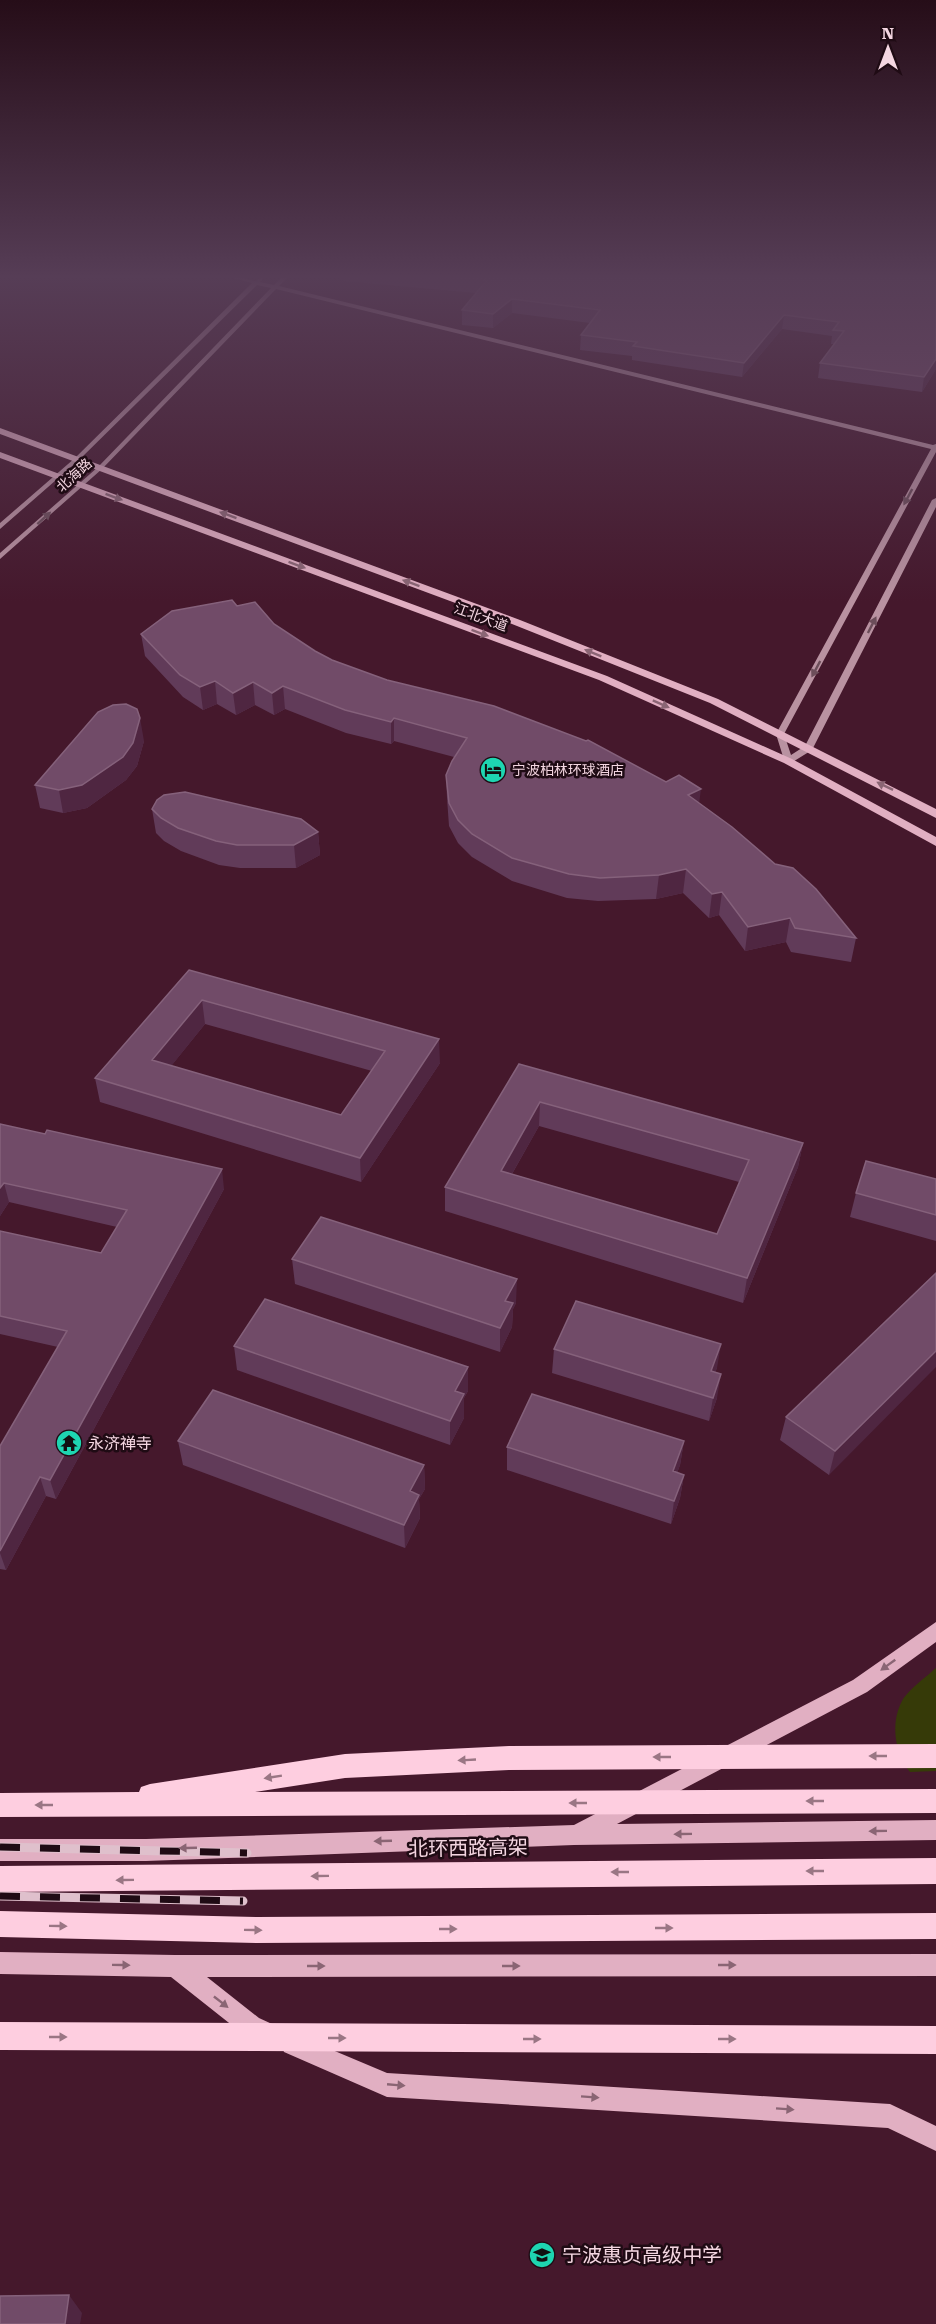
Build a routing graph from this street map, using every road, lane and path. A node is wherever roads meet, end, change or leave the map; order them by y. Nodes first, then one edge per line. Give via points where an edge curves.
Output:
1 (151, 385) edge
2 (181, 385) edge
3 (683, 385) edge
4 (0, 431) edge
5 (936, 447) edge
6 (0, 455) edge
7 (77, 459) junction
8 (100, 468) junction
9 (57, 477) junction
10 (81, 485) junction
11 (936, 500) edge
12 (0, 527) edge
13 (0, 557) edge
14 (780, 734) junction
15 (809, 748) junction
16 (788, 761) junction
17 (936, 813) edge
18 (936, 842) edge
19 (936, 1631) edge
20 (936, 1756) edge
21 (936, 1801) edge
22 (0, 1805) edge
23 (88, 1805) junction
24 (936, 1830) edge
25 (574, 1835) junction
26 (0, 1850) edge
27 (936, 1871) edge
28 (0, 1879) edge
29 (0, 1924) edge
30 (936, 1926) edge
31 (0, 1964) edge
32 (936, 1965) edge
33 (175, 1966) junction
34 (0, 2036) edge
35 (936, 2040) edge
36 (936, 2139) edge

1 - 7 street, 北海路
2 - 8 street, 北海路
3 - 5 street
4 - 7 main road, 江北大道
5 -> 14 street
6 - 9 main road, 江北大道
7 - 8 main road, 江北大道
7 - 9 street, 北海路
8 - 10 street, 北海路
14 -> 8 main road, 江北大道 via 714,701 516,622
9 - 10 main road, 江北大道
9 - 12 street, 北海路
13 -> 10 street, 北海路
10 -> 16 main road, 江北大道 via 603,678
15 -> 11 street
14 - 15 main road, 江北大道
14 - 16 street
15 - 16 street
17 -> 15 main road, 江北大道
16 - 18 main road, 江北大道
19 -> 25 main road via 860,1686
20 -> 23 highway via 509,1758 345,1766
21 -> 23 highway
23 -> 22 highway
24 -> 25 main road
25 -> 26 main road via 158,1849
27 -> 28 highway, 北环西路高架
29 -> 30 highway via 257,1930
31 -> 33 main road
33 -> 32 main road
33 -> 36 main road via 251,2026 387,2085 890,2116
34 -> 35 highway

